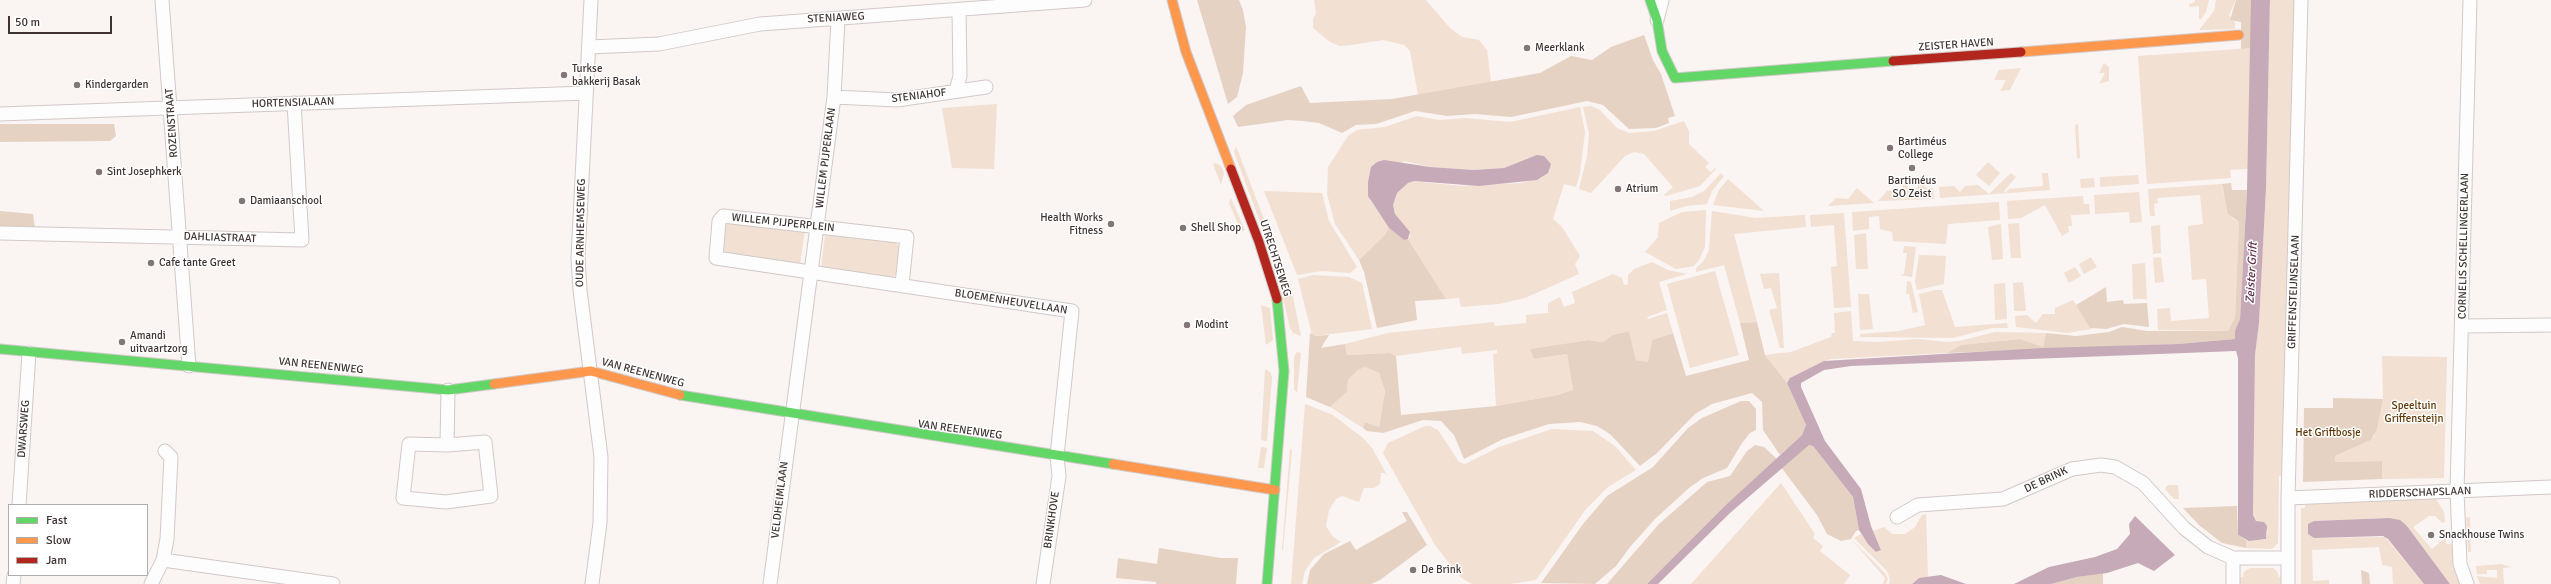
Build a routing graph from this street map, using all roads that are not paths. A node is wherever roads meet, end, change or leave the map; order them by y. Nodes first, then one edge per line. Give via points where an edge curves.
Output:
1 (162, 0) edge
2 (591, 0) edge
3 (1085, 0) edge
4 (1172, 0) edge
5 (1650, 0) edge
6 (1662, 0) edge
7 (2301, 0) edge
8 (2470, 0) edge
9 (960, 10) junction
10 (838, 19) junction
11 (1657, 20) junction
12 (2239, 35) dead end
13 (589, 47) junction
14 (986, 87) dead end
15 (956, 91) junction
16 (586, 93) junction
17 (834, 97) junction
18 (294, 103) junction
19 (172, 108) junction
20 (0, 114) edge
21 (817, 226) junction
22 (0, 233) edge
23 (178, 236) junction
24 (810, 273) junction
25 (902, 284) junction
26 (2551, 325) edge
27 (2463, 326) junction
28 (0, 349) edge
29 (29, 353) junction
30 (189, 366) junction
31 (591, 371) junction
32 (448, 390) junction
33 (790, 415) junction
34 (447, 445) junction
35 (166, 450) dead end
36 (1057, 456) junction
37 (2551, 487) edge
38 (1276, 490) junction
39 (2457, 492) junction
40 (2288, 498) junction
41 (19, 504) edge
42 (1897, 517) dead end
43 (2233, 558) junction
44 (2287, 558) junction
45 (163, 560) junction
46 (151, 584) edge
47 (333, 584) edge
48 (592, 584) edge
49 (770, 584) edge
50 (1043, 584) edge
51 (1267, 584) edge
52 (2233, 584) edge
53 (2288, 584) edge
54 (2467, 584) edge

1 - 19 street, ROZENSTRAAT
2 - 13 street, OUDE ARNHEMSEWEG
3 - 9 street, STENIAWEG
4 - 38 street, UTRECHTSEWEG via 1189,58 1259,242 1277,300 1284,371
5 - 11 street
6 - 11 street
7 - 40 street, GRIFFENSTEIJNSELAAN
8 - 27 street, CORNELIS SCHELLINGERLAAN
9 - 10 street, STENIAWEG
9 - 15 street, STENIAHOF via 960,76
10 - 13 street, STENIAWEG via 760,24 659,44
10 - 17 street, WILLEM PIJPERLAAN
11 - 12 street, ZEISTER HAVEN via 1662,52 1675,78
13 - 16 street, OUDE ARNHEMSEWEG
14 - 15 street, STENIAHOF
15 - 17 street, STENIAHOF via 897,100
16 - 18 street, HORTENSIALAAN
16 - 31 street, OUDE ARNHEMSEWEG via 578,258
17 - 21 street, WILLEM PIJPERLAAN
18 - 19 street, HORTENSIALAAN
18 - 23 street, DAHLIASTRAAT via 302,240
19 - 20 street, HORTENSIALAAN
19 - 23 street, ROZENSTRAAT
21 - 24 street, WILLEM PIJPERLAAN
21 - 24 street, WILLEM PIJPERPLEIN via 723,216 719,221 716,258
21 - 25 street, WILLEM PIJPERPLEIN via 907,237
22 - 23 street, DAHLIASTRAAT
23 - 30 street, ROZENSTRAAT
24 - 25 street, WILLEM PIJPERPLEIN
24 - 33 street, WILLEM PIJPERLAAN
25 - 36 street, BLOEMENHEUVELLAAN via 1072,311
26 - 27 street
27 - 39 street, CORNELIS SCHELLINGERLAAN
28 - 29 street, VAN REENENWEG
29 - 30 street, VAN REENENWEG
29 - 41 street, DWARSWEG
30 - 32 street, VAN REENENWEG
31 - 32 street, VAN REENENWEG
31 - 33 street, VAN REENENWEG via 692,398
31 - 48 street, OUDE ARNHEMSEWEG via 601,457 602,493
32 - 34 street
33 - 36 street, VAN REENENWEG
33 - 49 street, VELDHEIMLAAN
34 - 34 street via 409,444 403,498 446,502 491,496 485,442
35 - 45 street via 171,457 167,540
36 - 38 street, VAN REENENWEG
36 - 50 street, BRINKHOVE via 1059,476
37 - 39 street, RIDDERSCHAPSLAAN
38 - 51 street, UTRECHTSEWEG
39 - 40 street, RIDDERSCHAPSLAAN
39 - 54 street, CORNELIS SCHELLINGERLAAN via 2460,564
40 - 44 street, GRIFFENSTEIJNSELAAN
42 - 43 street, DE BRINK via 1918,505 2004,499 2072,468 2101,465 2114,468 2143,483 2196,539
43 - 44 street, DE BRINK
43 - 52 street
44 - 53 street, GRIFFENSTEIJNSELAAN
45 - 46 street
45 - 47 street

